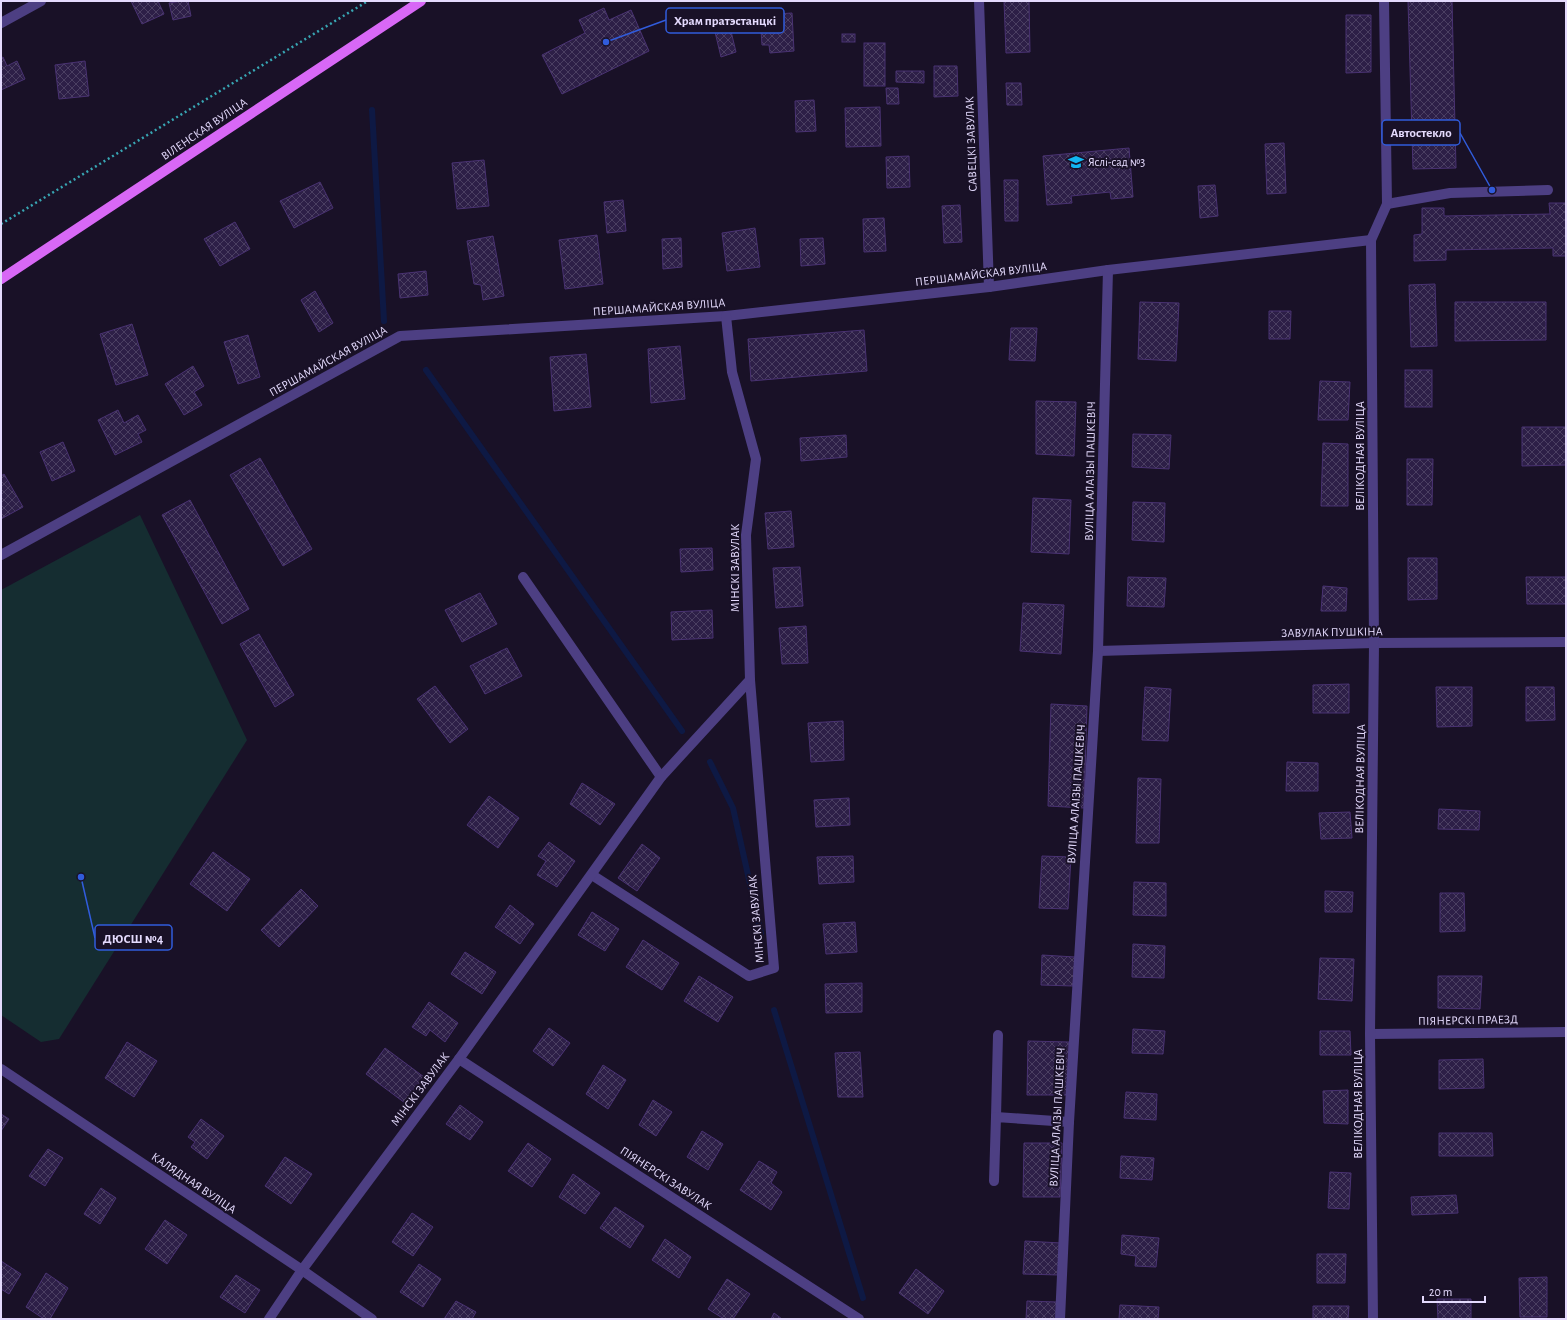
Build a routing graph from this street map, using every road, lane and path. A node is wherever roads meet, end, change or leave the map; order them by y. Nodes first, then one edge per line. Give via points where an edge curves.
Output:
1 (42, 1) edge
2 (368, 1) edge
3 (420, 1) edge
4 (979, 1) edge
5 (1384, 1) edge
6 (1, 23) edge
7 (1548, 190) dead end
8 (1387, 204) junction
9 (1, 224) edge
10 (1371, 240) junction
11 (1108, 270) junction
12 (1, 279) edge
13 (989, 287) junction
14 (726, 316) junction
15 (1, 555) edge
16 (523, 577) dead end
17 (1566, 642) edge
18 (1374, 643) junction
19 (1098, 651) junction
20 (750, 680) junction
21 (661, 777) junction
22 (592, 875) junction
23 (1566, 1032) edge
24 (1370, 1034) junction
25 (998, 1035) dead end
26 (459, 1059) junction
27 (1, 1069) edge
28 (996, 1117) junction
29 (1069, 1122) junction
30 (994, 1181) dead end
31 (302, 1270) junction
32 (269, 1319) edge
33 (372, 1319) edge
34 (859, 1319) edge
35 (1060, 1319) edge
36 (1373, 1319) edge

1 - 6 street
2 - 9 path
3 - 12 main road, ВІЛЕНСКАЯ ВУЛІЦА
4 - 13 street, САВЕЦКІ ЗАВУЛАК
5 - 8 street
7 - 8 street via 1450,193
8 - 10 street
10 - 11 street, ПЕРШАМАЙСКАЯ ВУЛІЦА
10 - 18 street, ВЕЛІКОДНАЯ ВУЛІЦА
11 - 13 street, ПЕРШАМАЙСКАЯ ВУЛІЦА
11 - 19 street, ВУЛІЦА АЛАІЗЫ ПАШКЕВІЧ
13 - 14 street, ПЕРШАМАЙСКАЯ ВУЛІЦА
14 - 15 street, ПЕРШАМАЙСКАЯ ВУЛІЦА via 400,336
14 - 20 street, МІНСКІ ЗАВУЛАК via 732,372 756,459 746,535
16 - 21 street
17 - 18 street, ЗАВУЛАК ПУШКІНА
18 - 19 street, ЗАВУЛАК ПУШКІНА
18 - 24 street, ВЕЛІКОДНАЯ ВУЛІЦА
19 - 29 street, ВУЛІЦА АЛАІЗЫ ПАШКЕВІЧ
20 - 21 street, МІНСКІ ЗАВУЛАК
20 - 22 street, МІНСКІ ЗАВУЛАК via 774,968 749,976
21 - 22 street, МІНСКІ ЗАВУЛАК
22 - 26 street, МІНСКІ ЗАВУЛАК
23 - 24 street, ПІЯНЕРСКІ ПРАЕЗД
24 - 36 street, ВЕЛІКОДНАЯ ВУЛІЦА
25 - 28 street
26 - 31 street, МІНСКІ ЗАВУЛАК
26 - 34 street, ПІЯНЕРСКІ ЗАВУЛАК
27 - 31 street, КАЛЯДНАЯ ВУЛІЦА
28 - 29 street
28 - 30 street
29 - 35 street, ВУЛІЦА АЛАІЗЫ ПАШКЕВІЧ
31 - 32 street, МІНСКІ ЗАВУЛАК
31 - 33 street, КАЛЯДНАЯ ВУЛІЦА

